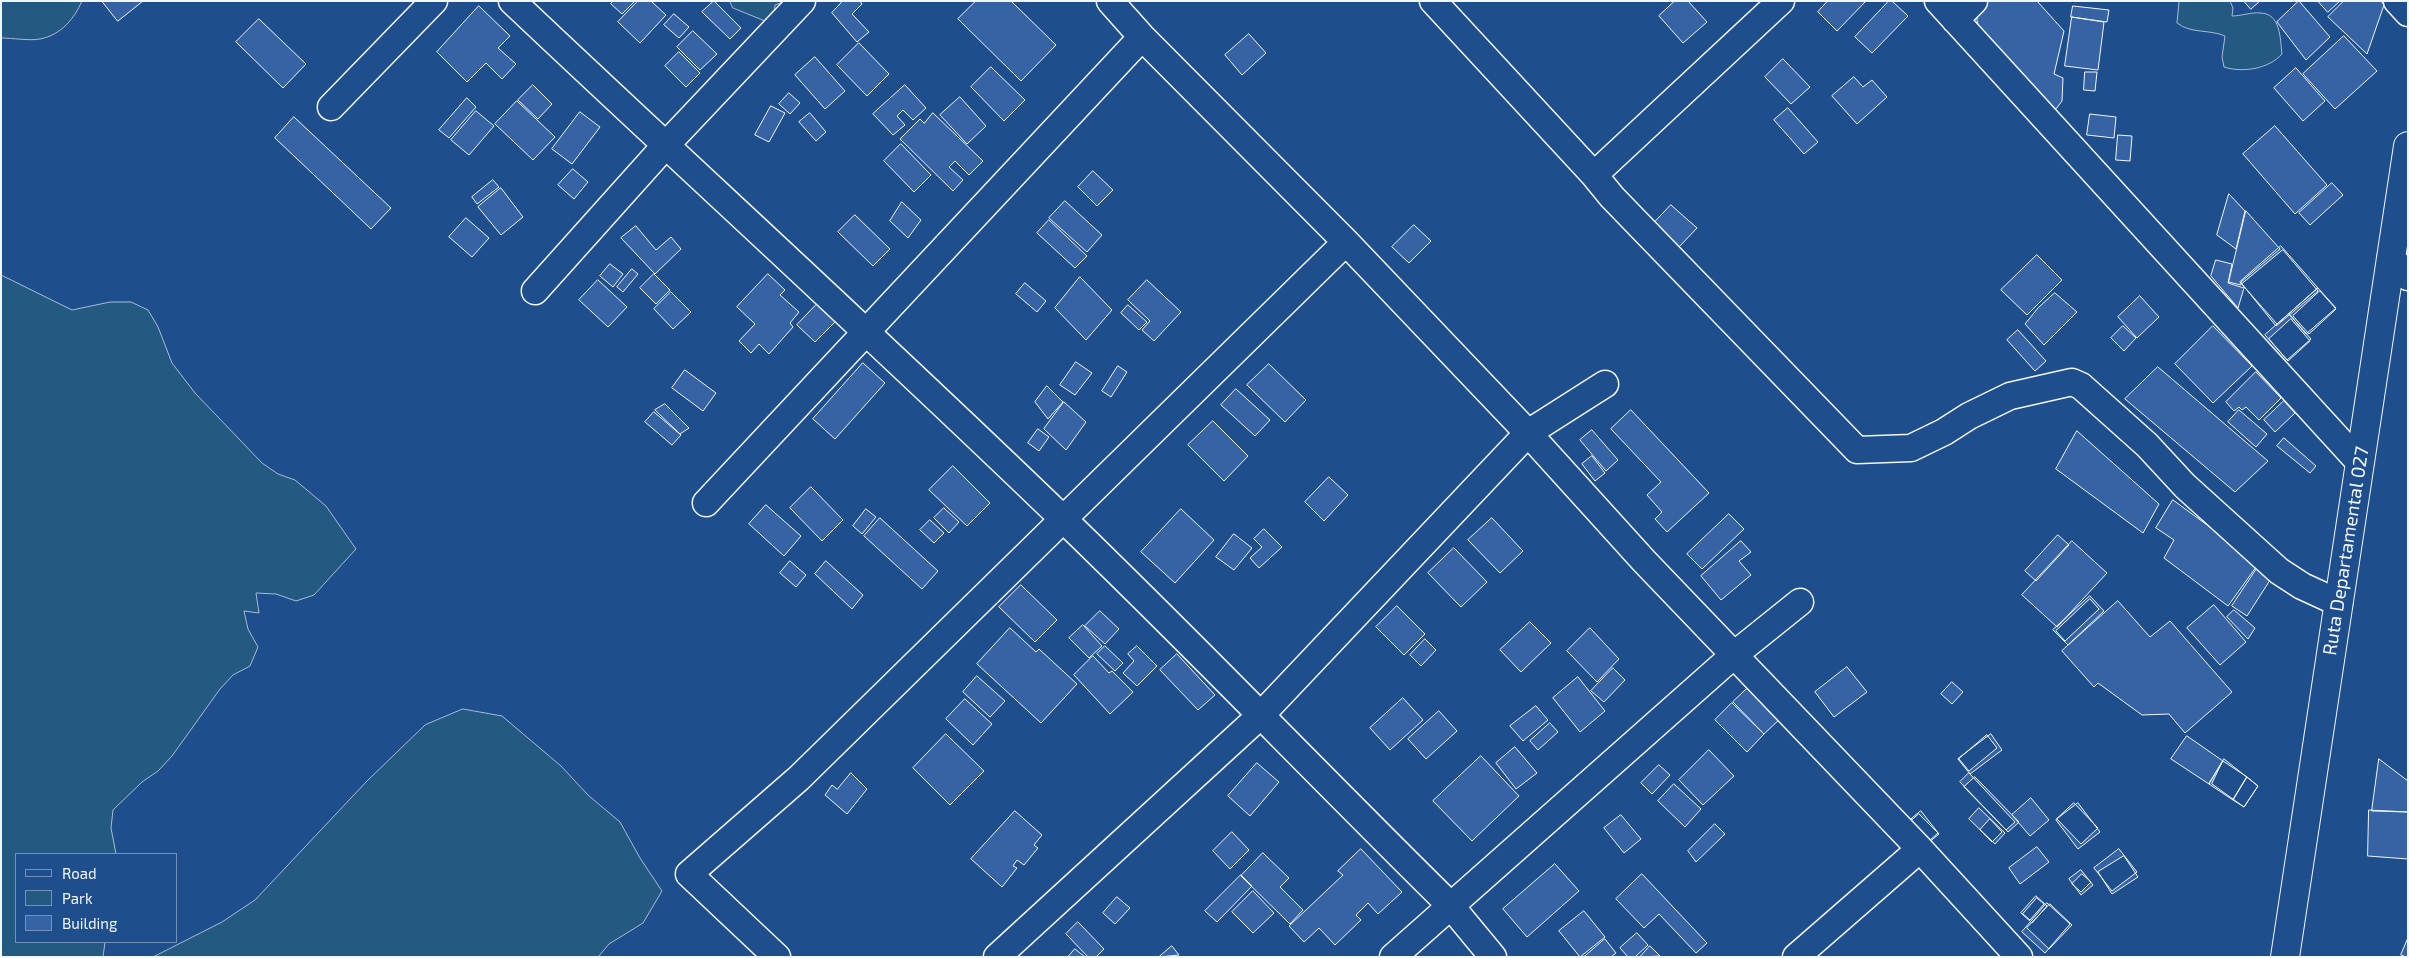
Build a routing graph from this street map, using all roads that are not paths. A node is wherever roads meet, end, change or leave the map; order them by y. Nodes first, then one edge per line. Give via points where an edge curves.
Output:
1 (434, 1) edge
2 (512, 1) edge
3 (802, 1) edge
4 (1110, 1) edge
5 (1433, 1) edge
6 (1781, 1) edge
7 (1974, 1) edge
8 (2397, 1) edge
9 (1946, 10) edge
10 (2408, 13) edge
11 (1142, 37) junction
12 (331, 106) dead end
13 (665, 146) junction
14 (2408, 146) edge
15 (1594, 175) junction
16 (1346, 242) junction
17 (2399, 267) edge
18 (535, 291) dead end
19 (866, 330) junction
20 (1604, 384) dead end
21 (1528, 433) junction
22 (2360, 463) junction
23 (706, 503) dead end
24 (1064, 520) junction
25 (1800, 602) dead end
26 (2338, 603) junction
27 (1734, 655) junction
28 (1261, 715) junction
29 (1920, 849) junction
30 (1450, 905) junction
31 (777, 957) edge
32 (998, 957) edge
33 (1392, 957) edge
34 (1493, 957) edge
35 (1796, 957) edge
36 (2019, 957) edge
37 (2285, 957) edge

1 - 12 street
2 - 13 street
3 - 13 street
4 - 11 street
5 - 15 street
6 - 15 street
7 - 9 street
8 - 10 street
9 - 22 street
11 - 16 street
11 - 19 street
13 - 18 street
13 - 19 street
14 - 17 main road, Ruta Departamental 027
15 - 26 street via 1857,450 1912,448 2010,396 2072,382 2081,386 2140,438 2185,486 2279,571
16 - 21 street
16 - 24 street
17 - 22 main road, Ruta Departamental 027
19 - 23 street
19 - 24 street
20 - 21 street
21 - 27 street
21 - 28 street
22 - 26 main road, Ruta Departamental 027
24 - 28 street
24 - 31 street via 799,778 689,874
25 - 27 street
26 - 37 main road, Ruta Departamental 027
27 - 29 street
27 - 30 street
28 - 30 street
28 - 32 street
29 - 35 street
29 - 36 street
30 - 33 street
30 - 34 street

